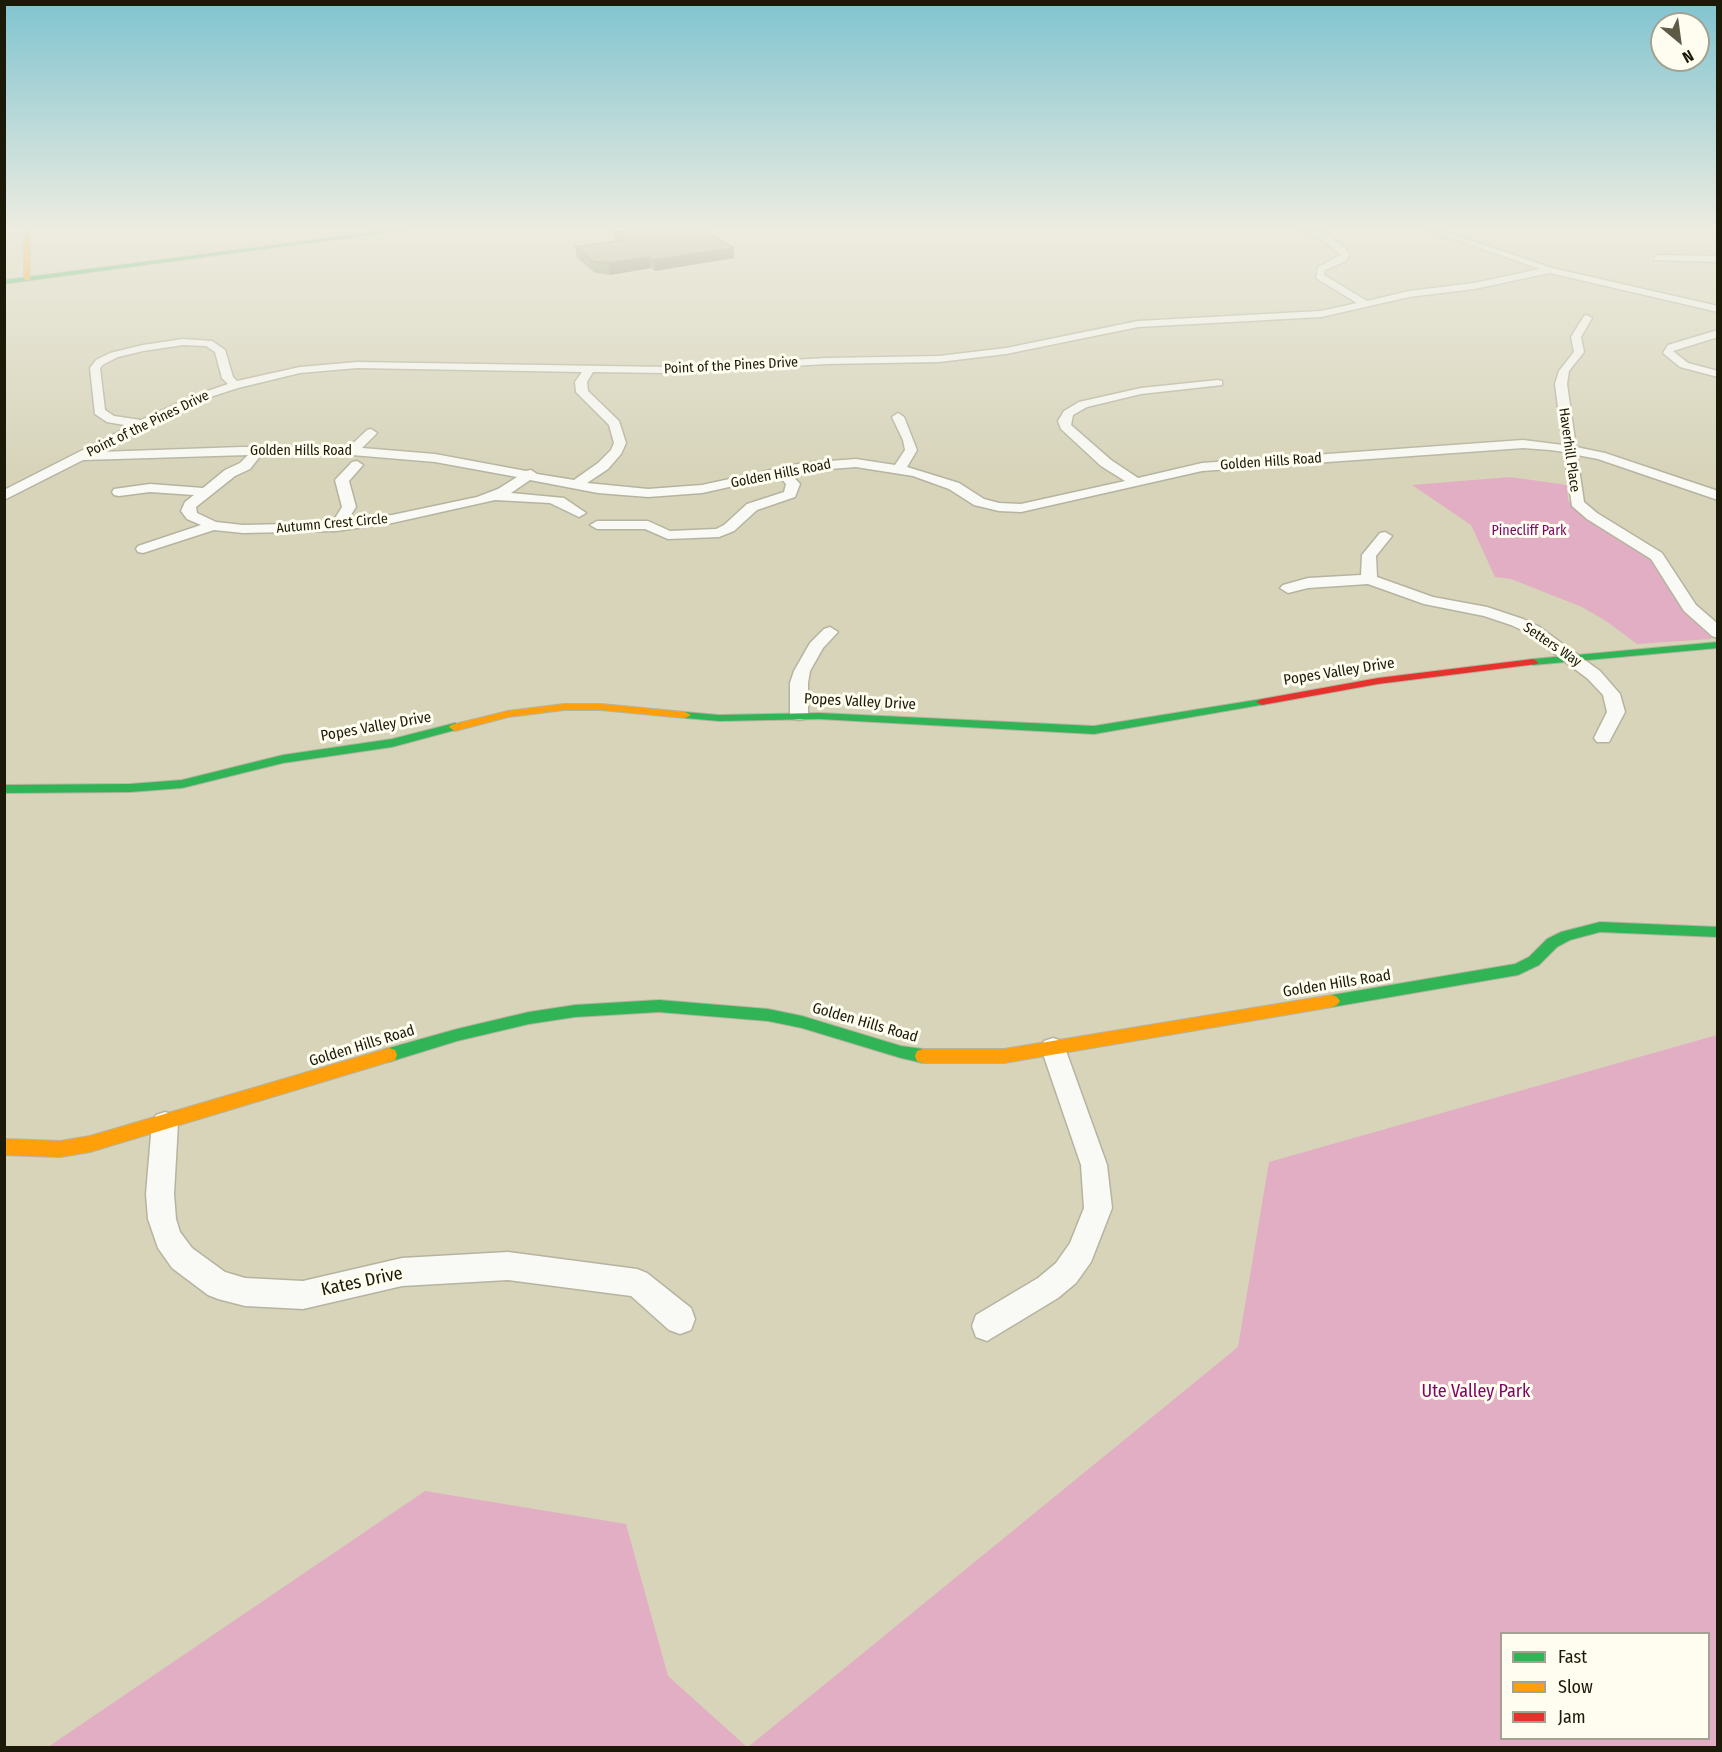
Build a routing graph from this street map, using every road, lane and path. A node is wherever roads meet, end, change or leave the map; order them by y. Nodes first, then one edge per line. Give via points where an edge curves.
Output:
1 (1325, 312) edge
2 (1587, 318) dead end
3 (1718, 333) edge
4 (589, 369) junction
5 (1718, 374) edge
6 (1218, 383) dead end
7 (235, 385) junction
8 (898, 417) dead end
9 (142, 424) junction
10 (371, 432) dead end
11 (1568, 449) junction
12 (242, 451) junction
13 (258, 451) junction
14 (352, 451) junction
15 (79, 456) junction
16 (357, 465) dead end
17 (900, 468) junction
18 (782, 472) junction
19 (230, 473) junction
20 (531, 474) junction
21 (1136, 482) junction
22 (576, 485) junction
23 (118, 492) dead end
24 (206, 492) junction
25 (4, 496) edge
26 (494, 496) junction
27 (1718, 496) edge
28 (579, 513) dead end
29 (597, 525) dead end
30 (213, 526) junction
31 (336, 527) junction
32 (1385, 536) dead end
33 (143, 549) dead end
34 (1369, 579) junction
35 (1288, 588) dead end
36 (830, 632) dead end
37 (1718, 633) edge
38 (1718, 645) edge
39 (1570, 657) junction
40 (798, 716) junction
41 (1603, 738) dead end
42 (4, 789) edge
43 (1718, 932) edge
44 (1053, 1048) junction
45 (165, 1123) junction
46 (4, 1147) edge
47 (681, 1319) dead end
48 (987, 1326) dead end

1 - 4 street, Point of the Pines Drive via 1129,326 1006,351 939,359 827,360 698,369
2 - 11 street, Haverhill Place via 1576,337 1579,352 1562,380
3 - 5 street via 1672,347 1668,353 1684,365
4 - 7 street, Point of the Pines Drive via 357,365 300,370
4 - 22 street via 581,382 582,392 615,424 620,443 603,465
6 - 21 street via 1141,391 1083,404 1068,413 1065,426 1074,436
7 - 9 street, Point of the Pines Drive
7 - 9 street via 228,378 220,350 208,343 143,348 100,362 95,368 101,415
8 - 17 street via 911,450
9 - 15 street, Point of the Pines Drive
10 - 14 street
11 - 21 street, Golden Hills Road via 1505,445 1219,466
11 - 27 street, Golden Hills Road via 1614,459
11 - 37 street, Haverhill Place via 1581,508 1657,556 1690,608
12 - 13 street, Golden Hills Road
12 - 15 street, Golden Hills Road
12 - 19 street, Autumn Crest Circle
13 - 14 street, Golden Hills Road
13 - 19 street, Autumn Crest Circle via 245,466
14 - 20 street, Golden Hills Road via 435,458
15 - 25 street, Point of the Pines Drive
16 - 31 street via 342,480 349,507
17 - 18 street, Golden Hills Road via 844,463
17 - 21 street, Golden Hills Road via 943,481 979,502 1009,508 1040,506
18 - 22 street, Golden Hills Road via 674,493 632,493
18 - 29 street via 793,483 790,494 752,507 719,534 668,535 648,525
19 - 24 street, Autumn Crest Circle
20 - 22 street, Golden Hills Road
20 - 26 street, Autumn Crest Circle
23 - 24 street via 150,488
24 - 30 street, Autumn Crest Circle via 188,511
26 - 28 street via 550,498
26 - 31 street, Autumn Crest Circle via 444,516
30 - 31 street, Autumn Crest Circle via 275,530
30 - 33 street
32 - 34 street via 1369,555
34 - 35 street, Setters Way
34 - 39 street, Setters Way via 1429,601 1503,616 1532,629
36 - 40 street via 816,646 802,671
38 - 39 street, Popes Valley Drive
39 - 40 street, Popes Valley Drive via 1378,681 1112,728 1058,729
39 - 41 street, Setters Way via 1611,694 1616,712
40 - 42 street, Popes Valley Drive via 719,718 564,707 508,714 392,743 283,759 182,784
43 - 44 street, Golden Hills Road via 1600,927 1566,936 1552,943 1534,961 1500,974
44 - 45 street, Golden Hills Road via 1004,1056 928,1057 768,1015 659,1006 618,1007 530,1018 467,1032
44 - 48 street via 1094,1165 1098,1208 1081,1252 1066,1273
45 - 46 street, Golden Hills Road via 60,1149
45 - 47 street, Kates Drive via 160,1194 168,1239 182,1258 218,1285 245,1292 303,1295 402,1272 508,1266 637,1284

